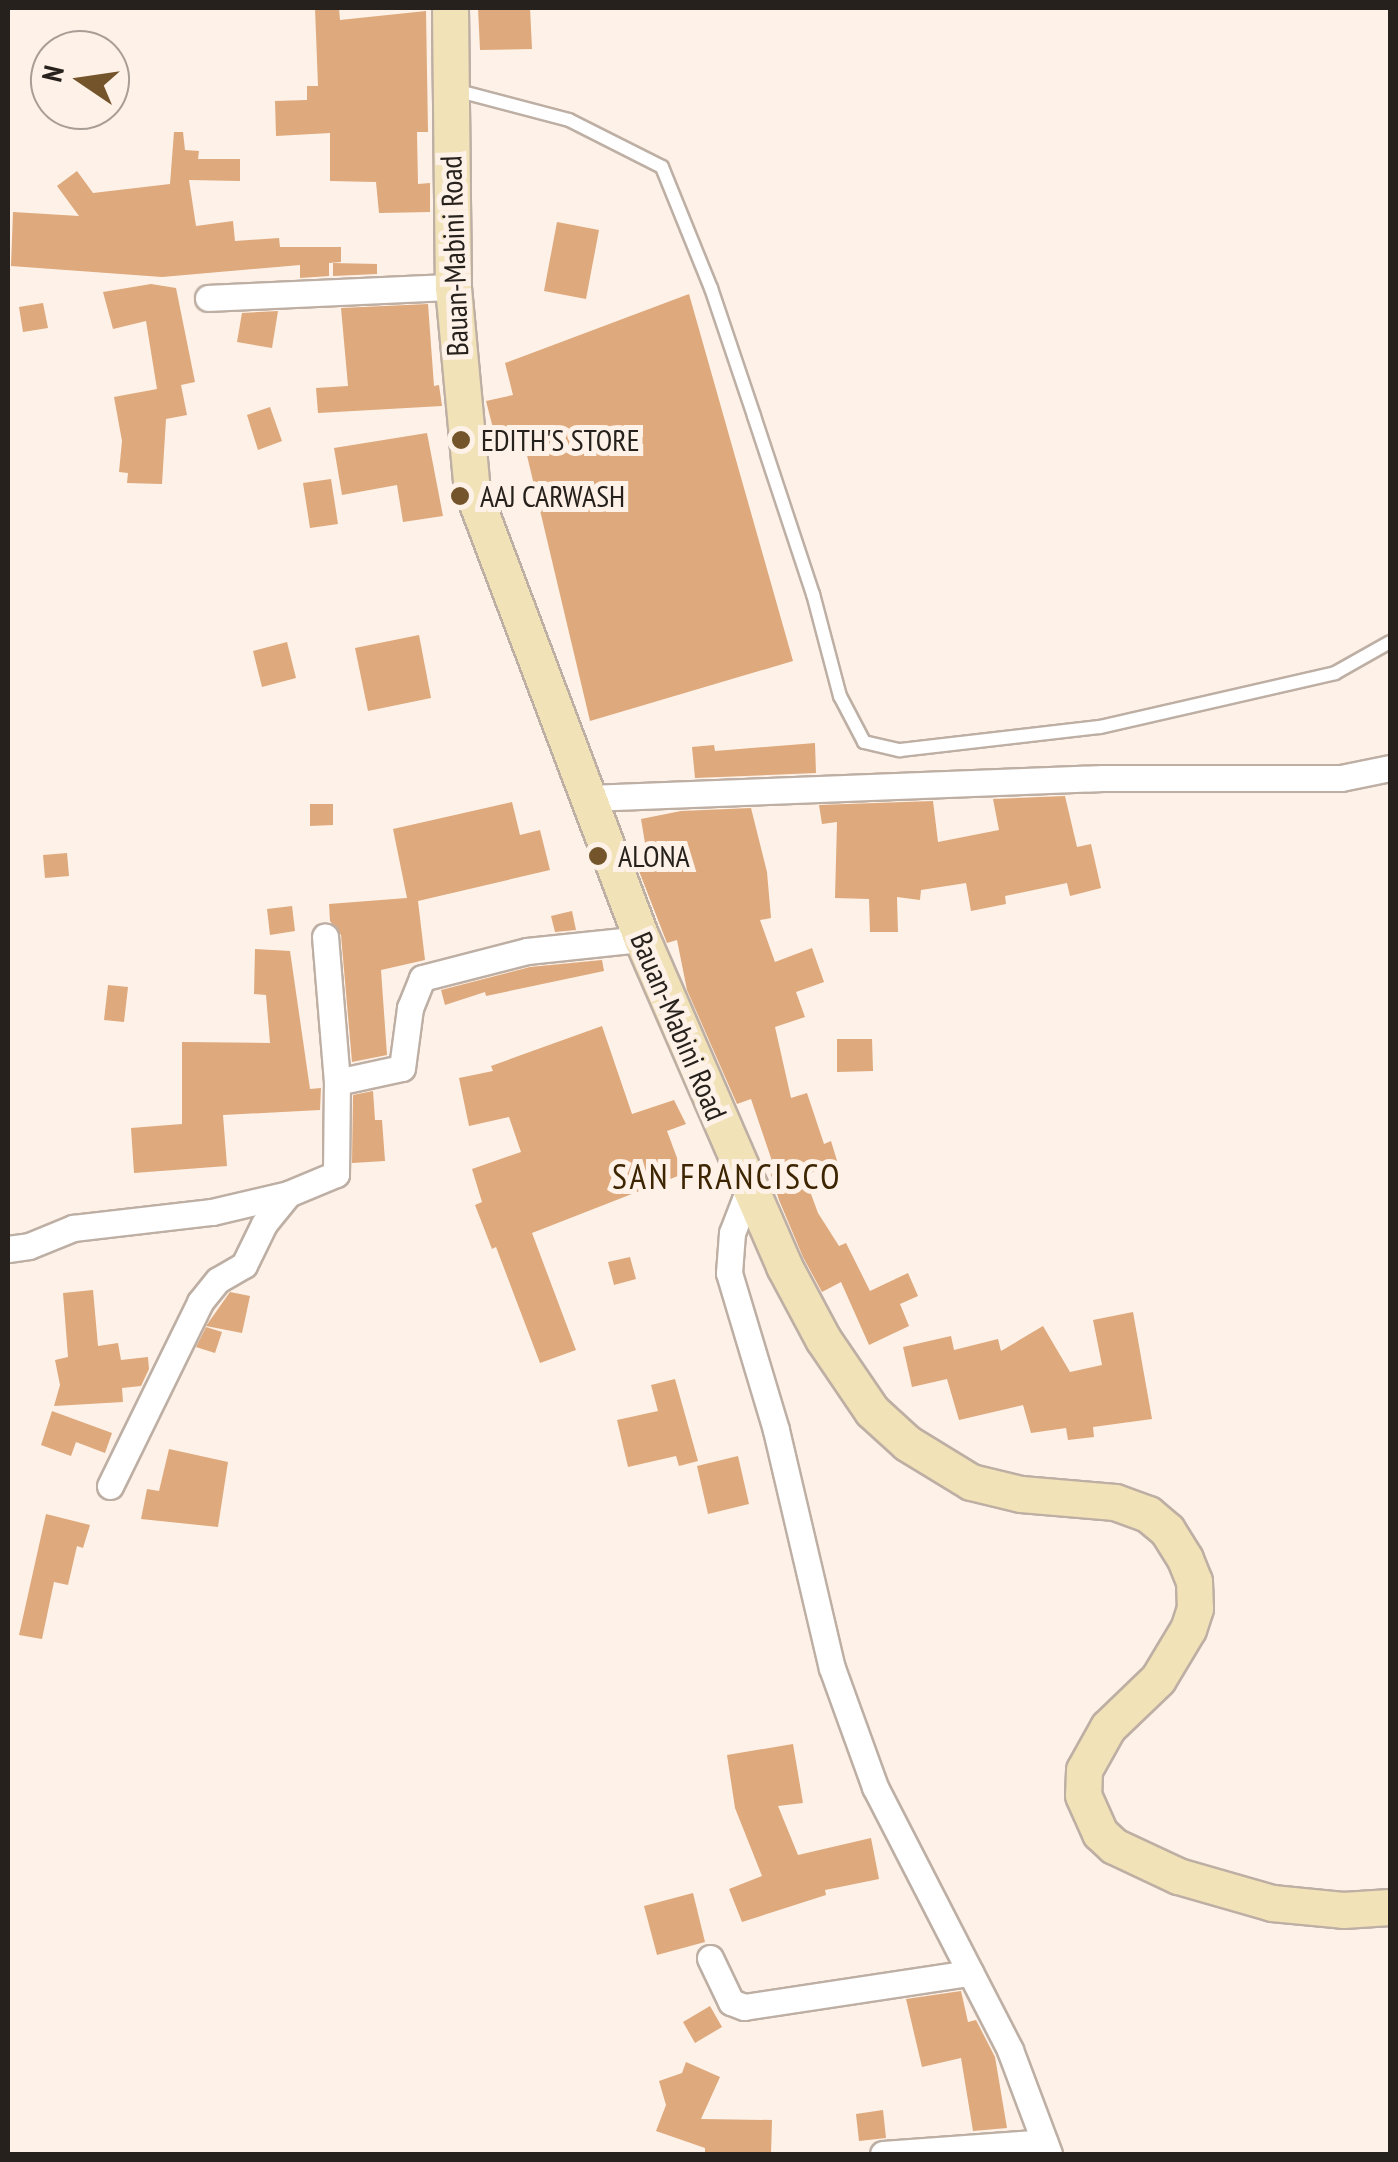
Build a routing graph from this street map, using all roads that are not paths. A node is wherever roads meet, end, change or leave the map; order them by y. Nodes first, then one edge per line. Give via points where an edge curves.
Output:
1 (450, 8) edge
2 (452, 89) junction
3 (454, 287) junction
4 (208, 298) dead end
5 (1390, 642) edge
6 (1390, 768) edge
7 (589, 798) junction
8 (325, 936) dead end
9 (642, 939) junction
10 (337, 1082) junction
11 (750, 1189) junction
12 (288, 1194) junction
13 (8, 1249) edge
14 (110, 1486) dead end
15 (1390, 1907) edge
16 (710, 1958) dead end
17 (970, 1973) junction
18 (1047, 2148) edge
19 (883, 2154) edge

1 - 2 main road, Bauan-Mabini Road
2 - 3 main road, Bauan-Mabini Road
2 - 5 lane via 569,120 662,167 742,380 840,696 864,742 900,750 1100,727 1335,673
3 - 4 street
3 - 7 main road, Bauan-Mabini Road via 472,490
6 - 7 street via 1340,778 1103,778
7 - 9 main road, Bauan-Mabini Road
8 - 10 street
9 - 10 street via 527,950 422,978 410,1008 402,1068
9 - 11 main road, Bauan-Mabini Road
10 - 12 street via 336,1174
11 - 15 main road, Bauan-Mabini Road via 823,1338 872,1411 907,1443 971,1482 1114,1502 1148,1514 1168,1530 1185,1559 1194,1582 1188,1629 1158,1679 1108,1727 1084,1770 1083,1795 1100,1833 1178,1876 1272,1903
11 - 17 street via 732,1233 729,1273 776,1430 832,1668 874,1787
12 - 13 street via 212,1212 73,1228
12 - 14 street via 244,1265 218,1280 200,1302
16 - 17 street via 731,2002 744,2007
17 - 18 street via 1010,2050
18 - 19 street

